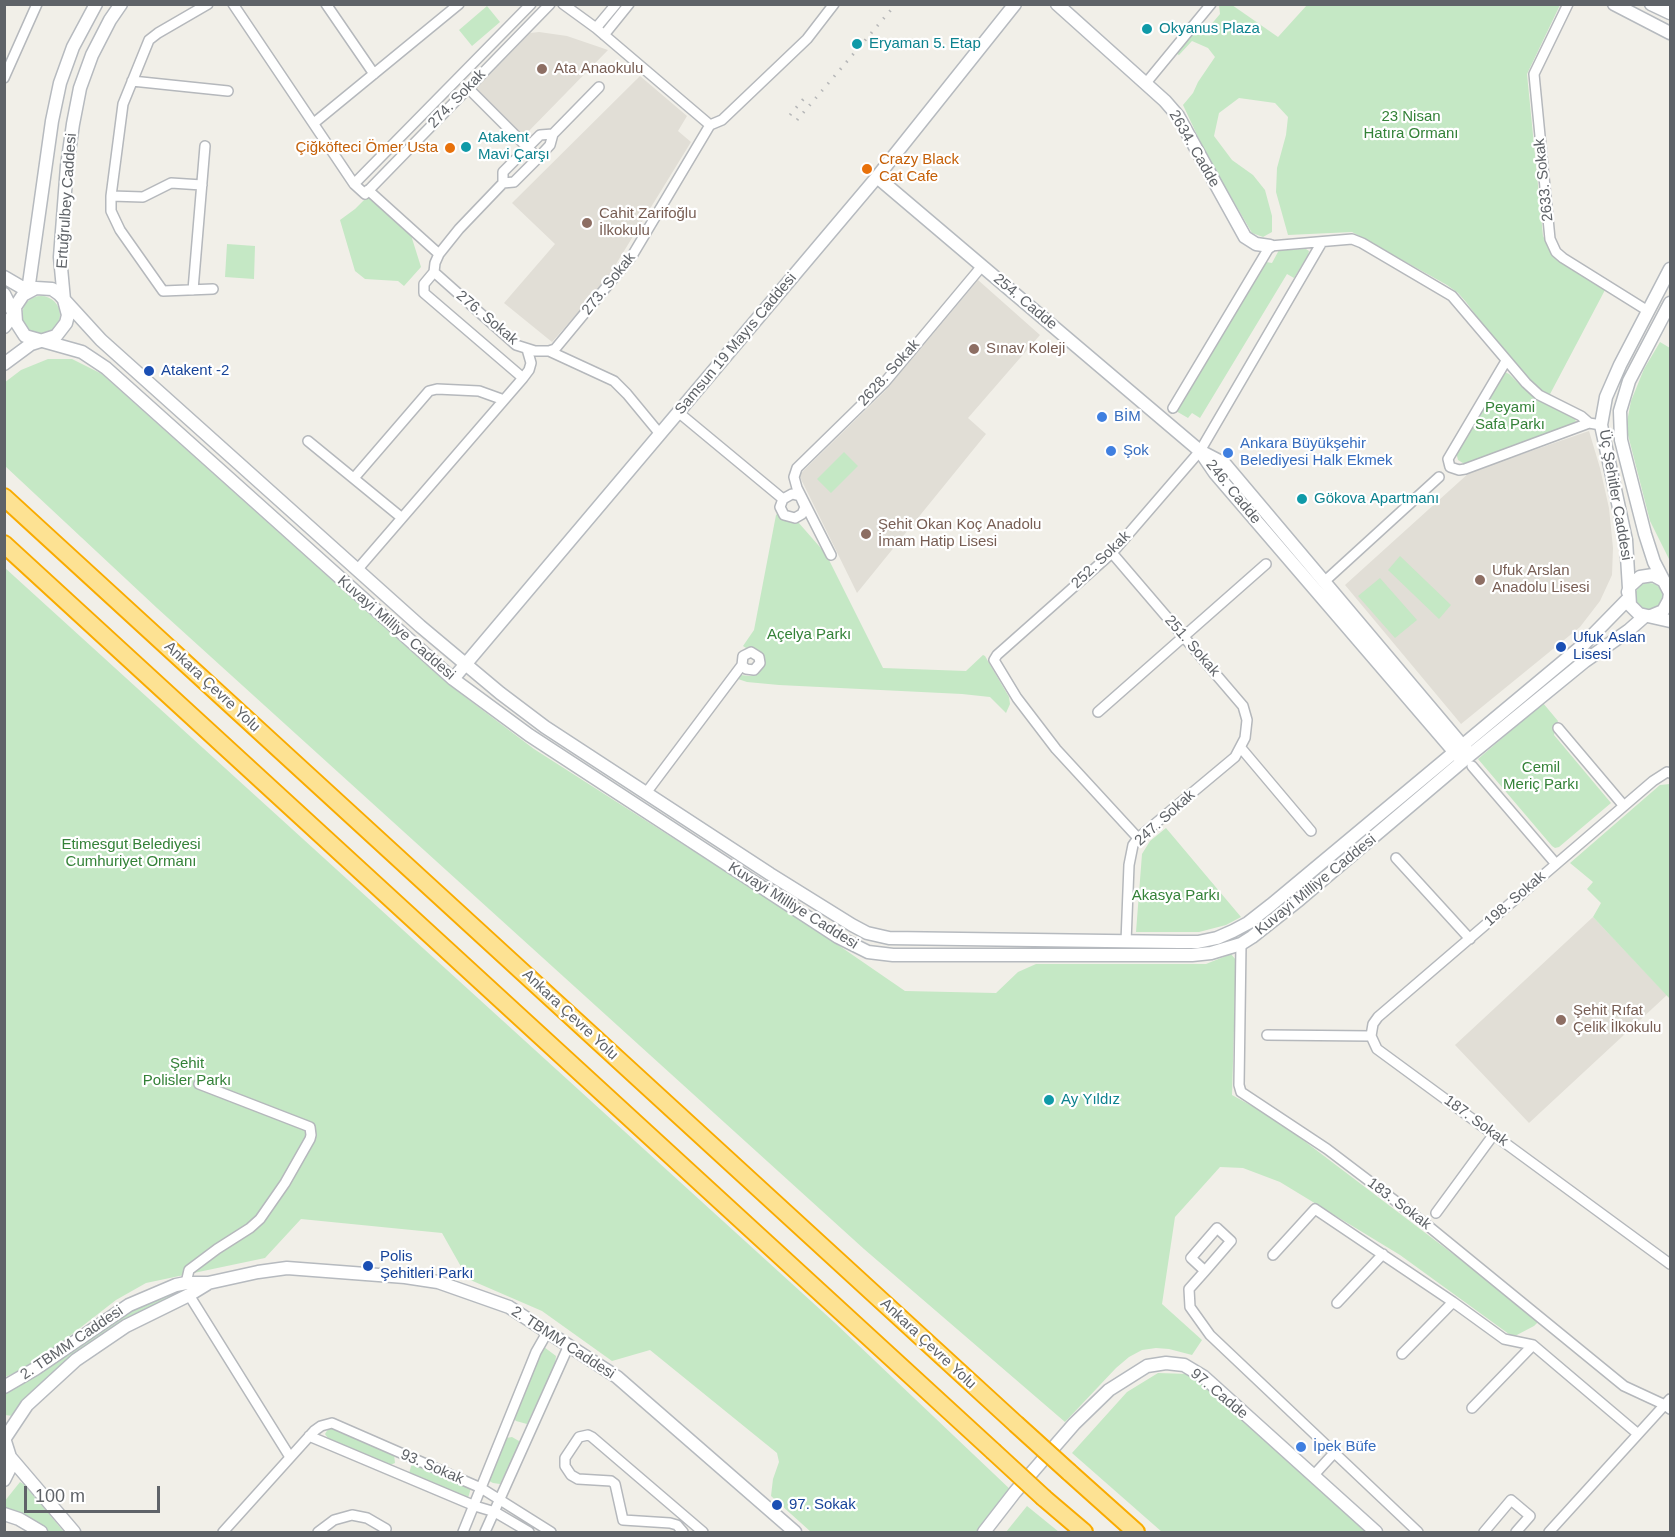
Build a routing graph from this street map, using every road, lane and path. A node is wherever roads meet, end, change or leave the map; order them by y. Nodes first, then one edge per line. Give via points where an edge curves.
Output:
1 (37, 4) edge
2 (96, 4) edge
3 (121, 4) edge
4 (208, 4) edge
5 (233, 4) edge
6 (326, 4) edge
7 (531, 4) edge
8 (550, 4) edge
9 (563, 4) edge
10 (616, 4) edge
11 (629, 4) edge
12 (834, 4) edge
13 (1015, 4) edge
14 (1057, 4) edge
15 (1211, 4) edge
16 (1568, 4) edge
17 (1614, 4) edge
18 (1651, 4) edge
19 (454, 6) edge
20 (1671, 13) edge
21 (596, 28) junction
22 (1671, 33) edge
23 (604, 35) junction
24 (374, 74) junction
25 (4, 78) edge
26 (132, 81) junction
27 (1146, 83) junction
28 (598, 87) dead end
29 (468, 88) junction
30 (228, 91) dead end
31 (314, 123) junction
32 (710, 124) junction
33 (553, 134) junction
34 (205, 146) dead end
35 (528, 148) junction
36 (538, 158) junction
37 (877, 177) junction
38 (503, 183) junction
39 (354, 184) junction
40 (202, 185) junction
41 (366, 192) junction
42 (111, 196) junction
43 (1322, 242) junction
44 (1270, 246) junction
45 (439, 255) junction
46 (982, 266) junction
47 (1671, 269) edge
48 (434, 272) junction
49 (4, 277) edge
50 (213, 289) dead end
51 (193, 290) junction
52 (28, 291) junction
53 (4, 294) edge
54 (64, 300) junction
55 (1671, 303) edge
56 (1648, 311) junction
57 (14, 314) junction
58 (4, 327) edge
59 (41, 341) junction
60 (528, 349) junction
61 (549, 351) junction
62 (1506, 361) junction
63 (4, 364) edge
64 (523, 378) junction
65 (504, 400) junction
66 (1173, 408) dead end
67 (678, 412) junction
68 (1595, 424) junction
69 (660, 434) junction
70 (308, 441) dead end
71 (1200, 451) junction
72 (1439, 477) dead end
73 (354, 478) junction
74 (4, 497) edge
75 (783, 499) junction
76 (804, 503) junction
77 (402, 518) junction
78 (4, 543) edge
79 (1112, 553) junction
80 (831, 555) dead end
81 (1266, 564) dead end
82 (357, 570) junction
83 (1325, 581) junction
84 (1668, 586) edge
85 (1628, 595) junction
86 (1648, 616) junction
87 (1671, 621) edge
88 (1184, 636) junction
89 (742, 665) dead end
90 (465, 666) junction
91 (453, 679) junction
92 (1098, 712) dead end
93 (1558, 728) dead end
94 (1241, 747) junction
95 (1458, 748) junction
96 (1469, 761) junction
97 (1671, 773) edge
98 (646, 793) junction
99 (1624, 806) junction
100 (1311, 831) dead end
101 (1138, 838) junction
102 (1396, 858) dead end
103 (1556, 864) junction
104 (1470, 939) junction
105 (992, 940) junction
106 (1126, 942) junction
107 (1241, 944) junction
108 (992, 955) junction
109 (1268, 1035) dead end
110 (1371, 1036) junction
111 (199, 1084) dead end
112 (1494, 1134) junction
113 (1436, 1213) dead end
114 (1383, 1254) junction
115 (1274, 1255) dead end
116 (1671, 1264) edge
117 (1205, 1271) junction
118 (187, 1289) junction
119 (1453, 1302) junction
120 (1337, 1304) dead end
121 (548, 1331) junction
122 (569, 1345) junction
123 (1533, 1345) junction
124 (1402, 1354) dead end
125 (4, 1387) edge
126 (1669, 1404) edge
127 (1472, 1408) dead end
128 (1638, 1434) junction
129 (309, 1436) junction
130 (5, 1438) edge
131 (1334, 1453) junction
132 (403, 1455) junction
133 (10, 1457) junction
134 (290, 1457) junction
135 (396, 1472) junction
136 (1313, 1476) junction
137 (4, 1480) edge
138 (481, 1488) junction
139 (500, 1500) junction
140 (475, 1506) junction
141 (495, 1512) junction
142 (4, 1514) edge
143 (41, 1533) edge
144 (74, 1533) edge
145 (223, 1533) edge
146 (318, 1533) edge
147 (384, 1533) edge
148 (463, 1533) edge
149 (485, 1533) edge
150 (529, 1533) edge
151 (551, 1533) edge
152 (683, 1533) edge
153 (703, 1533) edge
154 (795, 1533) edge
155 (984, 1533) edge
156 (1083, 1533) edge
157 (1136, 1533) edge
158 (1376, 1533) edge
159 (1418, 1533) edge
160 (1484, 1533) edge
161 (1516, 1533) edge
162 (1549, 1533) edge

1 - 25 street
2 - 52 main road, Ertuğrulbey Caddesi via 73,47 60,83
3 - 54 main road, Ertuğrulbey Caddesi via 92,55 73,124 60,257
4 - 26 street via 149,40
5 - 31 street
6 - 24 street
7 - 39 street, 274. Sokak
8 - 29 street, 274. Sokak
9 - 21 street
10 - 21 street
11 - 23 street
12 - 32 street via 807,39 722,120
13 - 37 main road, Samsun 19 Mayıs Caddesi
14 - 27 main road, 2634. Cadde
15 - 27 street
16 - 56 street, 2633. Sokak via 1534,74 1550,239 1563,258
17 - 22 main road
18 - 20 main road
19 - 24 street
21 - 23 street
23 - 32 street
24 - 31 street
26 - 30 street
26 - 42 street via 123,104
27 - 44 main road, 2634. Cadde via 1178,116 1245,237
28 - 33 street
29 - 35 street
29 - 41 street, 274. Sokak
31 - 39 street
32 - 61 street, 273. Sokak via 632,256 555,349
33 - 35 street via 540,135
33 - 36 street via 550,145
34 - 40 street
35 - 36 street
35 - 38 street via 503,172
36 - 38 street via 514,182
37 - 46 main road, 254. Cadde
37 - 67 main road, Samsun 19 Mayıs Caddesi
38 - 45 street
39 - 41 street
40 - 42 street via 171,183 143,197
40 - 51 street
41 - 45 street
42 - 51 street via 114,221 163,291
43 - 44 street
43 - 62 street via 1352,239 1440,288
43 - 71 street, 252. Sokak
44 - 66 street
45 - 48 street, 276. Sokak
46 - 71 main road, 254. Cadde
46 - 76 street, 2628. Sokak via 885,382 797,468 794,477
47 - 56 main road, Üç Şehitler Caddesi
48 - 60 street, 276. Sokak via 516,345
48 - 64 street, 276. Sokak via 424,284 424,293
49 - 52 main road
50 - 51 street
52 - 54 main road, Ertuğrulbey Caddesi via 52,289
52 - 57 main road, Ertuğrulbey Caddesi via 18,300
53 - 57 main road
54 - 59 main road, Ertuğrulbey Caddesi via 66,323 56,336
54 - 82 main road, Kuvayi Milliye Caddesi via 101,340
55 - 84 main road, Üç Şehitler Caddesi via 1629,381 1620,411 1621,440 1645,534 1654,562
56 - 68 main road, Üç Şehitler Caddesi
57 - 58 main road, Ertuğrulbey Caddesi
57 - 59 main road via 26,336
59 - 63 main road, Ertuğrulbey Caddesi via 26,346
59 - 91 main road, Kuvayi Milliye Caddesi via 82,352 106,368
60 - 61 street, 276. Sokak
60 - 64 street via 530,370
61 - 69 street, 276. Sokak via 614,381
62 - 68 street via 1539,394
62 - 68 street via 1448,459 1450,467 1465,469
64 - 65 street
65 - 73 street via 479,390 429,391
65 - 77 street
67 - 69 main road, Samsun 19 Mayıs Caddesi
67 - 75 street
68 - 85 main road, Üç Şehitler Caddesi via 1626,540
69 - 90 main road, Samsun 19 Mayıs Caddesi
70 - 73 street
71 - 79 street, 252. Sokak
71 - 83 main road, 246. Cadde via 1225,464
71 - 95 main road, 246. Cadde via 1215,473
72 - 83 street
73 - 77 street
74 - 157 highway, Ankara Çevre Yolu, bridge
75 - 76 street via 796,495
75 - 76 street via 782,511 791,518 802,514
76 - 80 street
77 - 82 street
78 - 156 highway, bridge
79 - 88 street, 251. Sokak
79 - 101 street, 252. Sokak via 994,660 1056,749
81 - 88 street
82 - 90 main road, Kuvayi Milliye Caddesi
83 - 95 main road, 246. Cadde
84 - 85 main road via 1653,575 1646,575 1634,581
84 - 86 main road via 1667,606 1658,615
85 - 86 main road via 1634,610
85 - 95 main road, Kuvayi Milliye Caddesi via 1583,645
86 - 87 main road
86 - 96 main road, Kuvayi Milliye Caddesi via 1585,661
88 - 92 street
88 - 94 street, 251. Sokak via 1243,706 1247,728
89 - 98 street
90 - 91 main road, Samsun 19 Mayıs Caddesi
90 - 98 main road, Kuvayi Milliye Caddesi via 545,728
91 - 108 main road, Kuvayi Milliye Caddesi via 529,735 850,944 868,952 893,955
93 - 99 street
94 - 100 street
94 - 101 street, 247. Sokak via 1224,767
95 - 96 main road
95 - 106 main road, Kuvayi Milliye Caddesi via 1240,927 1198,942
96 - 103 street
96 - 107 main road, Kuvayi Milliye Caddesi
97 - 99 street, 198. Sokak via 1653,781
98 - 105 main road, Kuvayi Milliye Caddesi via 867,933 904,940
99 - 103 street, 198. Sokak
101 - 106 street, 247. Sokak via 1130,852
102 - 104 street
103 - 104 street, 198. Sokak
104 - 110 street, 198. Sokak via 1378,1017
105 - 106 main road, Kuvayi Milliye Caddesi
105 - 108 main road
107 - 108 main road, Kuvayi Milliye Caddesi via 1192,956
107 - 126 street, 183. Sokak via 1241,1092 1327,1149 1427,1225 1624,1386
109 - 110 street
110 - 112 street, 187. Sokak via 1377,1049
111 - 118 street via 310,1127 311,1135 260,1219 189,1270
112 - 113 street
112 - 116 street, 187. Sokak
114 - 115 street via 1315,1209
114 - 119 street
114 - 120 street
117 - 117 street via 1232,1241 1217,1228 1191,1258
117 - 131 street via 1189,1289 1190,1306 1210,1335
118 - 121 main road, 2. TBMM Caddesi via 287,1268 405,1277 476,1294 509,1307
118 - 125 main road, 2. TBMM Caddesi via 161,1290 129,1305
118 - 130 main road, 2. TBMM Caddesi via 67,1368 27,1405
118 - 134 street
119 - 123 street via 1504,1339
119 - 124 street
121 - 122 main road, 2. TBMM Caddesi
121 - 138 street
122 - 139 street
122 - 154 main road, 2. TBMM Caddesi via 617,1377
123 - 127 street
123 - 128 street
126 - 128 street
128 - 162 street
129 - 132 street, 93. Sokak via 332,1423
129 - 134 street, 93. Sokak
129 - 135 street, 93. Sokak
130 - 133 main road
131 - 136 street
131 - 159 street
132 - 135 street
132 - 138 street, 93. Sokak
133 - 137 main road
133 - 144 main road
134 - 145 street, 93. Sokak
135 - 140 street, 93. Sokak
136 - 155 main road, 97. Cadde via 1185,1365 1147,1366 1109,1390 1074,1424
136 - 158 main road, 97. Cadde
138 - 139 street, 93. Sokak
138 - 140 street
139 - 141 street
139 - 151 street, 93. Sokak
140 - 141 street, 93. Sokak
140 - 148 street
141 - 149 street
141 - 150 street, 93. Sokak
142 - 143 main road
146 - 147 street via 334,1520 352,1515 367,1518 386,1529
152 - 153 street via 670,1523 623,1521 615,1484 571,1475 565,1458 579,1437 592,1437
160 - 161 street via 1511,1500 1530,1516

